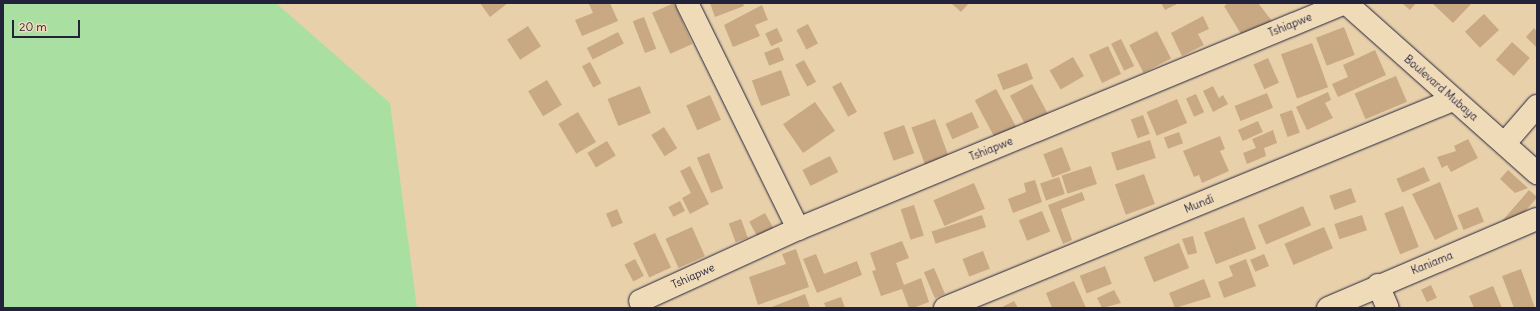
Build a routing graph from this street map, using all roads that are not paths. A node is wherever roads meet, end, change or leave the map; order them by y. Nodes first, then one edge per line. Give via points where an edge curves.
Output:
1 (687, 3) edge
2 (1345, 3) edge
3 (1453, 100) junction
4 (1537, 106) edge
5 (1505, 143) junction
6 (1537, 173) edge
7 (1537, 219) edge
8 (798, 229) junction
9 (1378, 285) junction
10 (640, 301) dead end
11 (945, 308) edge
12 (1328, 308) edge
13 (1388, 308) edge

1 - 8 street
2 - 3 street, Boulevard Mubaya
2 - 8 street, Tshiapwe
3 - 5 street, Boulevard Mubaya
3 - 11 street, Mundi
4 - 5 street
5 - 6 street, Boulevard Mubaya
7 - 9 street, Kaniama
8 - 10 street, Tshiapwe
9 - 12 street, Kaniama
9 - 13 street

